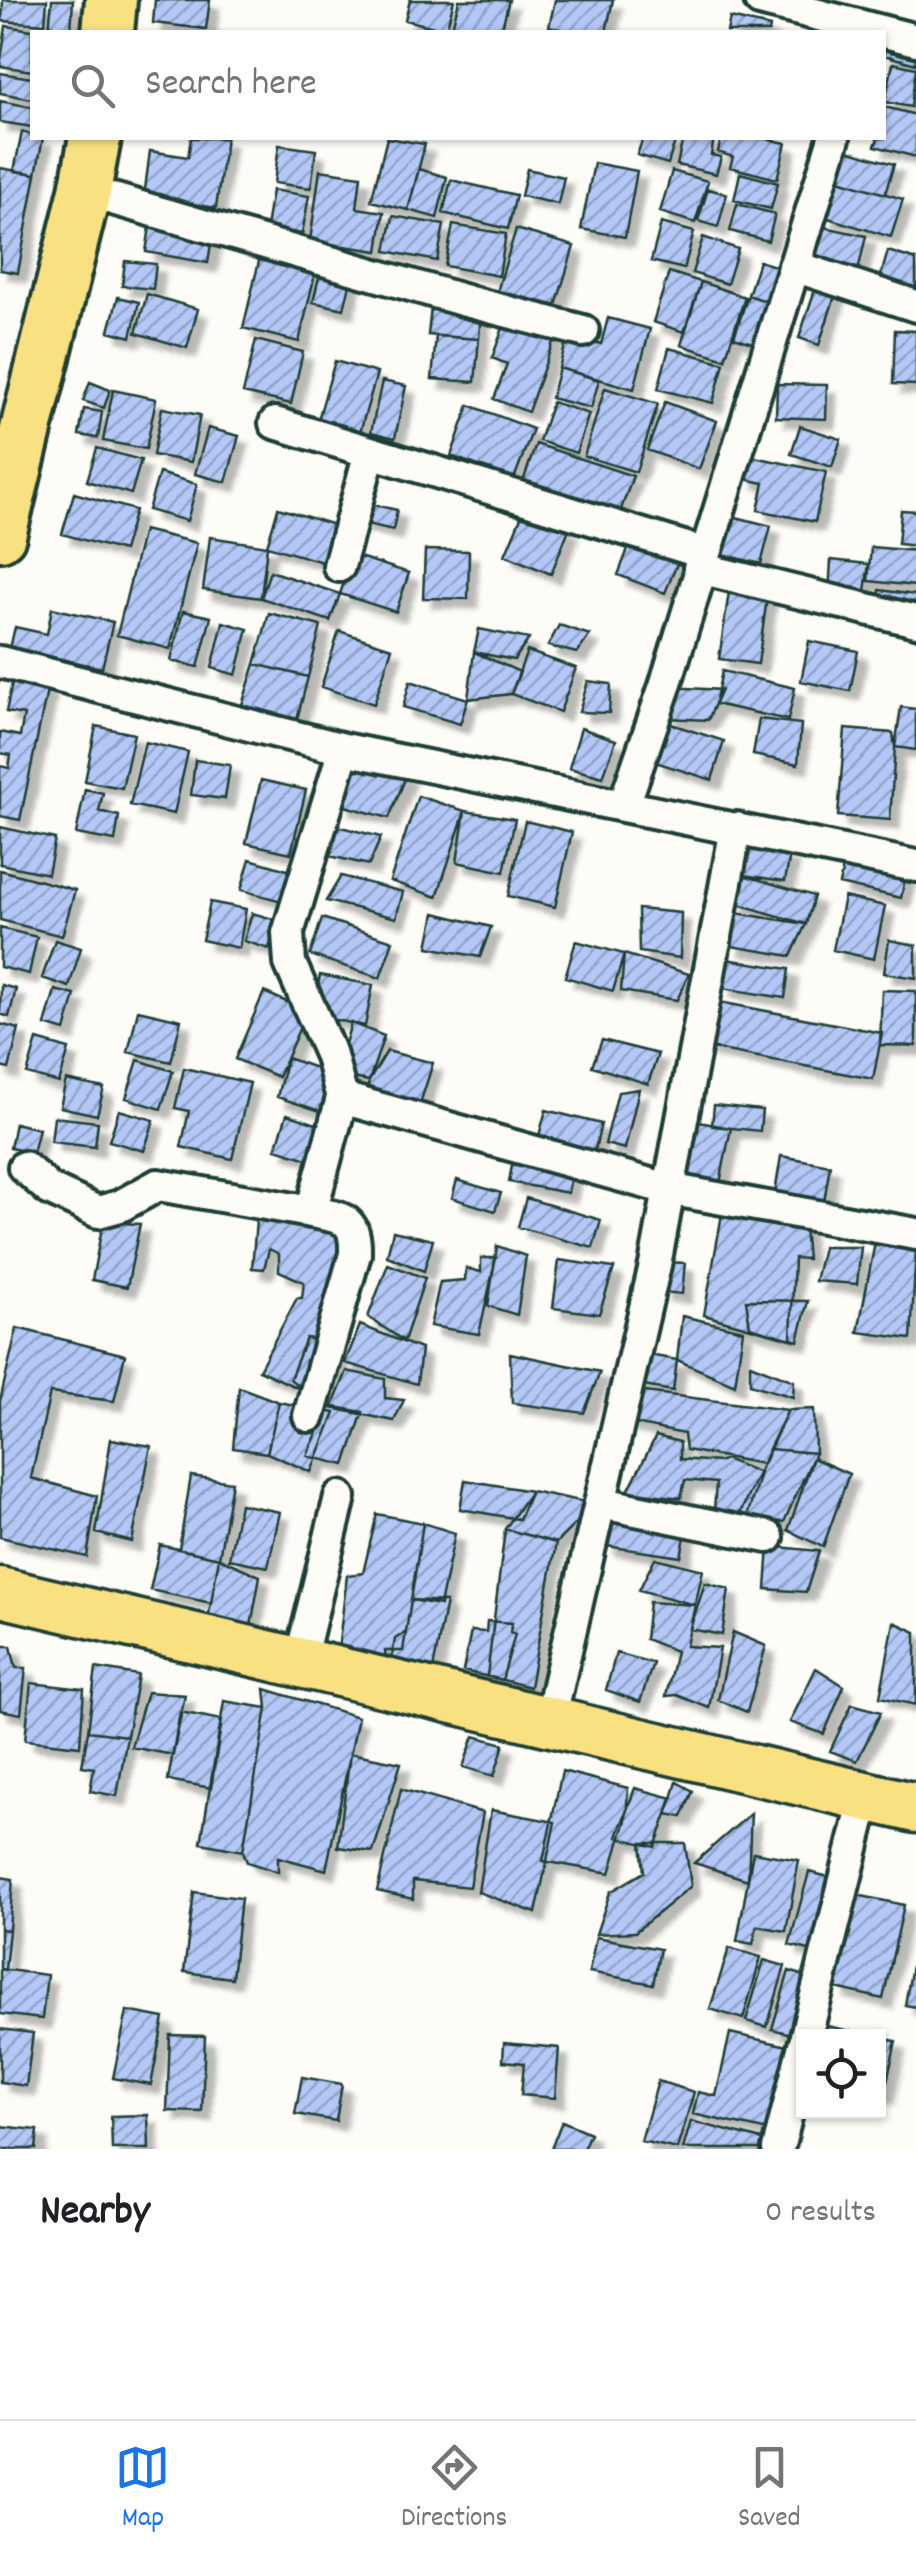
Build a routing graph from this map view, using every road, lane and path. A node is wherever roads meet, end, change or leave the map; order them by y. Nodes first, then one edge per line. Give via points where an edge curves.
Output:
1 (110, 0) edge
2 (760, 0) edge
3 (108, 30) edge
4 (867, 30) edge
5 (886, 34) edge
6 (916, 40) edge
7 (95, 140) edge
8 (833, 140) edge
9 (85, 191) junction
10 (794, 266) junction
11 (916, 306) edge
12 (582, 331) dead end
13 (276, 424) dead end
14 (370, 452) junction
15 (0, 535) edge
16 (701, 560) junction
17 (339, 566) dead end
18 (916, 621) edge
19 (0, 662) edge
20 (344, 749) junction
21 (624, 805) junction
22 (736, 828) junction
23 (916, 866) edge
24 (342, 1098) junction
25 (24, 1167) dead end
26 (668, 1189) junction
27 (311, 1212) junction
28 (916, 1234) edge
29 (309, 1416) dead end
30 (340, 1497) dead end
31 (602, 1503) junction
32 (768, 1537) dead end
33 (0, 1592) edge
34 (300, 1661) junction
35 (549, 1724) junction
36 (866, 1796) junction
37 (916, 1808) edge
38 (808, 2029) edge
39 (796, 2078) edge
40 (778, 2149) edge

1 - 3 highway
2 - 4 street
5 - 6 street
7 - 9 highway
8 - 10 street
9 - 12 street
9 - 15 highway
10 - 11 street
10 - 16 street
13 - 14 street
14 - 16 street
14 - 17 street
16 - 18 street
16 - 21 street
19 - 20 street
20 - 21 street
20 - 24 street via 288,933 290,963 332,1056
21 - 22 street
22 - 23 street
22 - 26 street
24 - 26 street
24 - 27 street
25 - 27 street via 49,1189 98,1212 158,1185
26 - 28 street
26 - 31 street
27 - 29 street via 342,1217 355,1235
30 - 34 street
31 - 32 street
31 - 35 street
33 - 34 main road
34 - 35 main road
35 - 36 main road
36 - 37 main road
36 - 38 street
39 - 40 street

